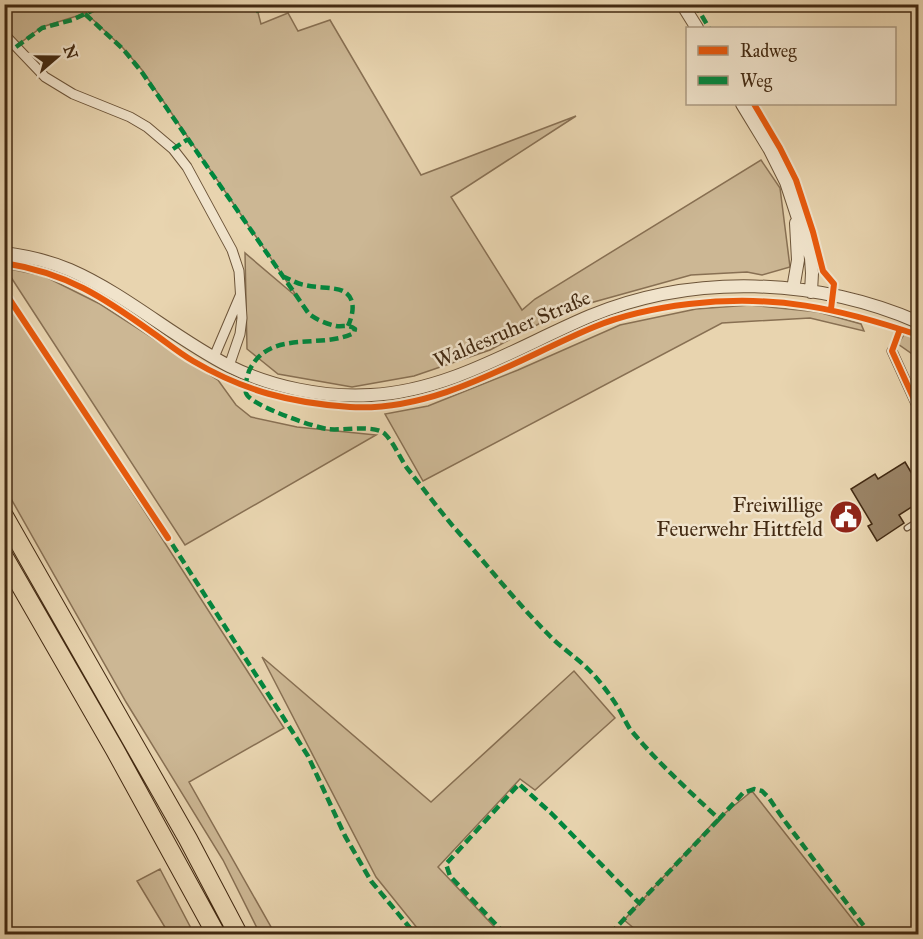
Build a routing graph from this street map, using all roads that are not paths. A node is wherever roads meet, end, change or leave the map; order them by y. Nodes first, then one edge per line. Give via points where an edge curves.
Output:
1 (682, 4) edge
2 (696, 27) edge
3 (4, 34) edge
4 (743, 105) edge
5 (797, 219) junction
6 (4, 253) edge
7 (793, 289) junction
8 (811, 292) junction
9 (240, 294) junction
10 (918, 322) edge
11 (892, 351) dead end
12 (214, 357) junction
13 (230, 366) junction
14 (918, 408) edge
15 (4, 516) edge
16 (918, 521) edge
17 (907, 528) dead end
18 (4, 557) edge
19 (216, 934) edge
20 (238, 934) edge

1 - 2 street
3 - 9 street via 45,77 73,94 130,117 173,149 187,166 232,250 239,271
4 - 5 street via 786,182
5 - 7 street via 798,260
5 - 8 street via 812,266
6 - 12 street, Waldesruher Straße via 44,261 96,282
7 - 8 street, Waldesruher Straße
7 - 13 street, Waldesruher Straße via 713,288 644,299 591,316 452,378 391,393 331,394 299,389
8 - 10 street, Waldesruher Straße via 869,304
9 - 12 street
9 - 13 street via 240,334
11 - 14 street
12 - 13 street, Waldesruher Straße
15 - 20 highway
16 - 17 lane
18 - 19 highway

